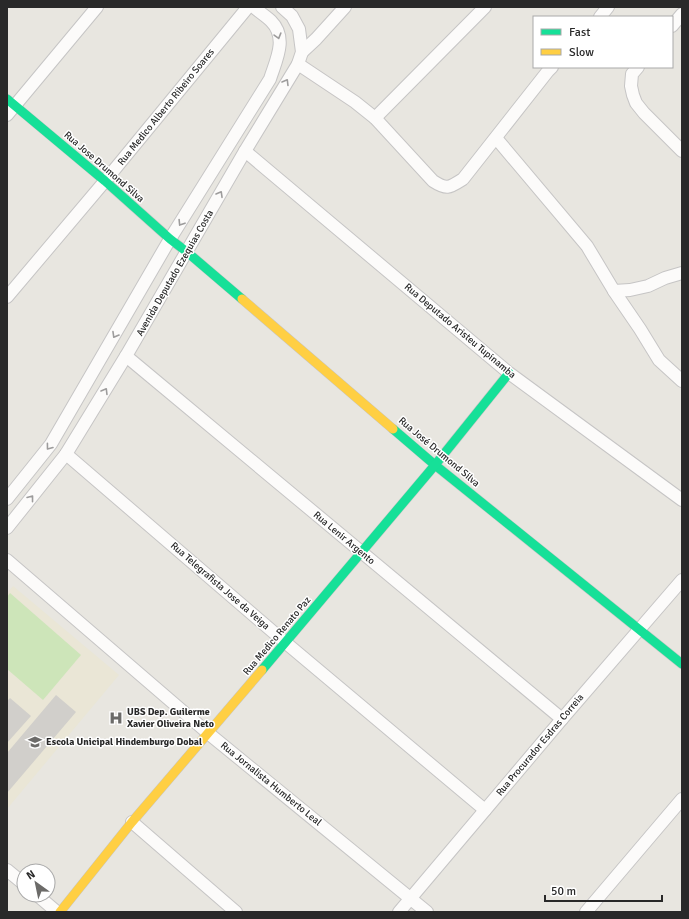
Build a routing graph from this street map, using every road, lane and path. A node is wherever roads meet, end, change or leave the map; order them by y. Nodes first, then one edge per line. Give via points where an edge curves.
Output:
1 (97, 7) edge
2 (248, 7) edge
3 (254, 7) edge
4 (282, 7) edge
5 (345, 7) edge
6 (484, 7) edge
7 (608, 7) edge
8 (682, 14) edge
9 (601, 16) edge
10 (673, 25) edge
11 (300, 58) junction
12 (551, 68) edge
13 (637, 68) edge
14 (11, 102) edge
15 (7, 115) edge
16 (375, 118) junction
17 (496, 138) junction
18 (245, 151) junction
19 (682, 151) edge
20 (105, 181) junction
21 (170, 239) junction
22 (187, 252) junction
23 (682, 273) edge
24 (614, 291) junction
25 (7, 297) edge
26 (126, 356) junction
27 (509, 373) junction
28 (682, 381) edge
29 (66, 454) junction
30 (435, 465) junction
31 (7, 499) edge
32 (682, 500) edge
33 (7, 528) edge
34 (361, 553) junction
35 (7, 560) edge
36 (682, 580) edge
37 (639, 630) junction
38 (286, 644) junction
39 (682, 664) edge
40 (562, 719) junction
41 (208, 733) junction
42 (682, 799) edge
43 (486, 810) junction
44 (132, 822) junction
45 (7, 870) edge
46 (16, 877) edge
47 (410, 898) junction
48 (47, 903) edge
49 (59, 912) edge
50 (236, 912) edge
51 (399, 912) edge
52 (427, 912) edge
53 (586, 912) edge

1 - 14 street
2 - 20 street, Rua Medico Alberto Ribeiro Soares
3 -> 21 street, Avenida Deputado Ezequias Costa via 272,22 279,38 280,50 270,79
4 - 11 street via 292,16 300,29
5 - 11 street, Avenida Deputado Ezequias Costa
6 - 16 street
7 - 9 street
8 - 10 street
11 - 16 street
18 -> 11 street, Avenida Deputado Ezequias Costa
12 - 17 street
13 - 19 street via 632,74 631,86 636,103
14 - 15 street
14 - 20 street, Rua Jose Drumond Silva
16 - 17 street via 433,181 442,187 451,186 463,179
17 - 24 street via 587,246
22 -> 18 street, Avenida Deputado Ezequias Costa
18 - 27 street, Rua Deputado Aristeu Tupinamba
20 - 21 street, Rua Jose Drumond Silva
20 - 25 street, Rua Medico Alberto Ribeiro Soares
21 - 22 street, Rua Jose Drumond Silva
21 -> 31 street, Avenida Deputado Ezequias Costa via 51,444
22 - 26 street, Avenida Deputado Ezequias Costa
22 - 30 street, Rua José Drumond Silva
23 - 24 street via 648,286
24 - 28 street via 659,360
29 -> 26 street, Avenida Deputado Ezequias Costa
26 - 34 street, Rua Lenir Argento
27 - 30 street, Rua Medico Renato Paz
27 - 32 street, Rua Deputado Aristeu Tupinamba
33 -> 29 street, Avenida Deputado Ezequias Costa
29 - 38 street, Rua Telegrafista Jose da Veiga
30 - 34 street, Rua Medico Renato Paz
30 - 37 street, Rua José Drumond Silva
34 - 38 street, Rua Medico Renato Paz
34 - 40 street, Rua Lenir Argento
35 - 41 street, Rua Jornalista Humberto Leal
36 - 37 street, Rua Procurador Esdras Correia
37 - 39 street, Rua José Drumond Silva
37 - 40 street, Rua Procurador Esdras Correia
38 - 41 street, Rua Medico Renato Paz
38 - 43 street, Rua Telegrafista Jose da Veiga
40 - 43 street, Rua Procurador Esdras Correia
41 - 44 street, Rua Medico Renato Paz
41 - 47 street, Rua Jornalista Humberto Leal
42 - 53 street
43 - 47 street, Rua Procurador Esdras Correia
44 - 49 street, Rua Medico Renato Paz
44 - 50 street
45 - 46 street
47 - 51 street, Rua Procurador Esdras Correia
47 - 52 street, Rua Jornalista Humberto Leal
48 - 49 street

